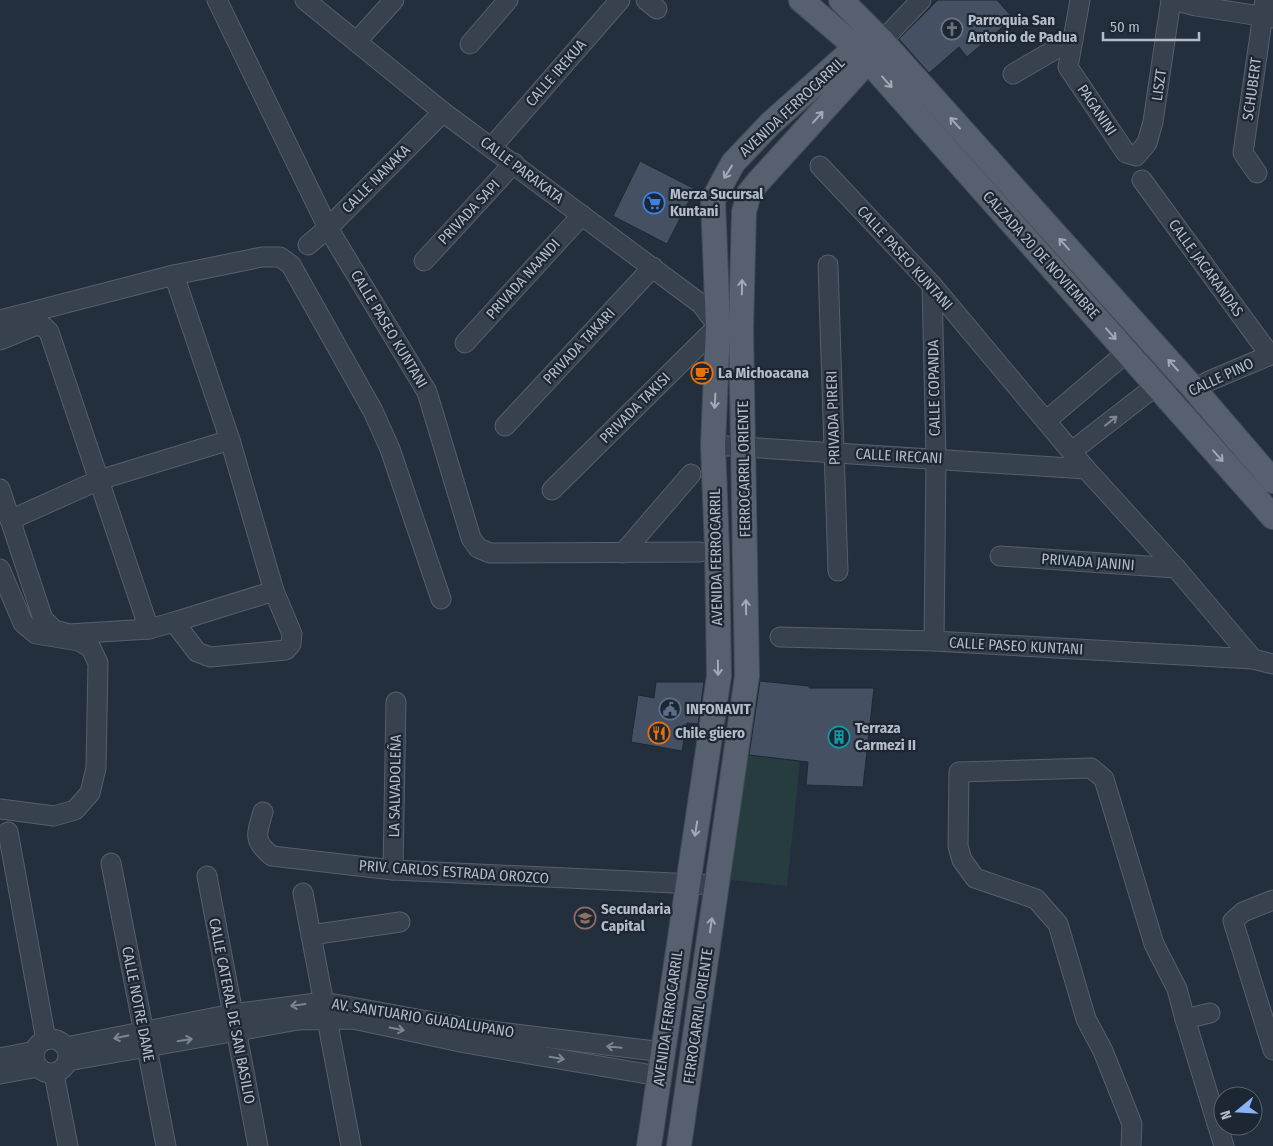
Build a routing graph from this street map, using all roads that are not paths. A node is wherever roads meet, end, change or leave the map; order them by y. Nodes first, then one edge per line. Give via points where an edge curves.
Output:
1 (217, 0) edge
2 (305, 0) edge
3 (394, 0) edge
4 (508, 0) edge
5 (620, 0) edge
6 (801, 0) edge
7 (841, 0) edge
8 (921, 0) edge
9 (1080, 0) edge
10 (1172, 0) edge
11 (1267, 12) edge
12 (1073, 39) junction
13 (357, 41) junction
14 (882, 41) junction
15 (470, 44) dead end
16 (862, 54) junction
17 (1013, 74) dead end
18 (443, 112) junction
19 (770, 124) junction
20 (794, 145) junction
21 (492, 146) junction
22 (1126, 153) joint
23 (514, 163) junction
24 (820, 166) dead end
25 (1257, 173) dead end
26 (1142, 180) dead end
27 (582, 215) junction
28 (328, 228) junction
29 (308, 244) dead end
30 (424, 261) dead end
31 (828, 265) dead end
32 (653, 267) junction
33 (174, 275) junction
34 (932, 285) junction
35 (0, 320) edge
36 (730, 327) junction
37 (0, 340) edge
38 (465, 343) dead end
39 (1127, 352) junction
40 (1271, 355) edge
41 (1194, 389) junction
42 (1164, 394) junction
43 (1047, 420) junction
44 (505, 426) dead end
45 (230, 440) junction
46 (713, 445) junction
47 (744, 447) junction
48 (1072, 451) junction
49 (834, 452) junction
50 (936, 458) junction
51 (1086, 468) junction
52 (1269, 470) edge
53 (691, 474) dead end
54 (99, 480) junction
55 (0, 489) edge
56 (552, 490) dead end
57 (1273, 516) edge
58 (10, 520) junction
59 (700, 552) dead end
60 (623, 553) junction
61 (1000, 556) dead end
62 (1176, 568) junction
63 (0, 569) edge
64 (838, 571) dead end
65 (274, 591) junction
66 (441, 599) dead end
67 (174, 622) junction
68 (149, 628) junction
69 (718, 631) junction
70 (747, 633) junction
71 (780, 637) dead end
72 (934, 641) junction
73 (1253, 659) junction
74 (1273, 664) edge
75 (396, 702) dead end
76 (704, 774) junction
77 (732, 780) junction
78 (0, 809) edge
79 (263, 812) dead end
80 (8, 832) dead end
81 (110, 863) dead end
82 (394, 870) junction
83 (207, 876) dead end
84 (687, 884) junction
85 (717, 886) junction
86 (303, 893) dead end
87 (1273, 900) edge
88 (400, 922) dead end
89 (311, 935) junction
90 (326, 1011) junction
91 (1210, 1013) dead end
92 (1185, 1019) junction
93 (234, 1023) junction
94 (466, 1036) junction
95 (146, 1040) junction
96 (588, 1044) junction
97 (1273, 1050) edge
98 (663, 1052) junction
99 (51, 1057) junction
100 (0, 1058) edge
101 (584, 1063) junction
102 (0, 1074) edge
103 (659, 1076) junction
104 (68, 1146) edge
105 (166, 1146) edge
106 (258, 1146) edge
107 (351, 1146) edge
108 (649, 1146) edge
109 (679, 1146) edge
110 (1130, 1146) edge
111 (1224, 1146) edge

1 - 28 street, CALLE PASEO KUNTANI
2 - 13 street, CALLE PARAKATA
3 - 13 street
4 - 15 street
5 - 21 street, CALLE IREKUA
6 - 16 main road, CALZADA 20 DE NOVIEMBRE
7 - 14 main road, CALZADA 20 DE NOVIEMBRE
8 - 14 street
9 - 12 street
10 - 11 street via 1196,6
10 - 22 street, LISZT via 1147,143 1136,156
11 - 25 street, SCHUBERT via 1242,153
12 - 17 street
12 - 22 street, PAGANINI via 1068,66
13 - 18 street, CALLE PARAKATA
14 - 16 main road, AVENIDA FERROCARRIL
41 -> 14 main road, CALZADA 20 DE NOVIEMBRE
16 - 19 main road, AVENIDA FERROCARRIL
20 -> 16 main road, FERROCARRIL ORIENTE
16 -> 39 main road, CALZADA 20 DE NOVIEMBRE
18 - 21 street, CALLE PARAKATA
18 - 28 street, CALLE NANAKA
19 - 20 main road
19 -> 36 main road, AVENIDA FERROCARRIL via 733,163 713,200
36 -> 20 main road, FERROCARRIL ORIENTE via 749,193
21 - 23 street, CALLE PARAKATA
23 - 27 street, CALLE PARAKATA
23 - 30 street, PRIVADA SAPI
24 - 34 street, CALLE PASEO KUNTANI
26 - 40 street, CALLE JACARANDAS
27 - 32 street, CALLE PARAKATA
27 - 38 street, PRIVADA NAANDI
28 - 29 street, CALLE NANAKA
28 - 60 street, CALLE PASEO KUNTANI via 426,392 471,538 478,548 490,552
31 - 49 street, PRIVADA PIRERI
32 - 36 street, CALLE PARAKATA
32 - 44 street, PRIVADA TAKARI
33 - 35 street
33 - 45 street
33 - 66 street via 262,257 280,257 291,265 384,434
34 - 43 street, CALLE PASEO KUNTANI
34 - 50 street, CALLE COPANDA
36 -> 46 main road, AVENIDA FERROCARRIL
36 - 47 main road, FERROCARRIL ORIENTE
36 - 56 street, PRIVADA TAKISI
37 - 54 street via 34,326 43,326 49,332
39 - 42 main road, CALZADA 20 DE NOVIEMBRE
39 - 43 street
40 - 41 street, CALLE PINO
41 - 42 street, CALLE PINO
41 - 52 main road, CALZADA 20 DE NOVIEMBRE
48 -> 42 street
42 -> 57 main road, CALZADA 20 DE NOVIEMBRE
43 - 48 street, CALLE PASEO KUNTANI
45 - 54 street
45 - 65 street
46 - 47 street, CALLE IRECANI
46 - 69 main road, AVENIDA FERROCARRIL
47 - 49 street, CALLE IRECANI
70 -> 47 main road, FERROCARRIL ORIENTE
48 - 51 street, CALLE PASEO KUNTANI
49 - 50 street, CALLE IRECANI
49 - 64 street, PRIVADA PIRERI
50 - 51 street, CALLE IRECANI
50 - 72 street, CALLE COPANDA
51 - 62 street, CALLE PASEO KUNTANI
53 - 60 street
54 - 58 street
54 - 68 street
55 - 58 street
58 - 68 street via 43,619 54,630 69,634
59 - 60 street, CALLE PASEO KUNTANI
61 - 62 street, PRIVADA JANINI
62 - 73 street, CALLE PASEO KUNTANI
63 - 78 street via 23,623 36,634 79,641 91,648 98,663 96,768 90,793 75,810 54,816
65 - 67 street
65 - 67 street via 292,634 291,644 286,650 210,657 197,652
67 - 68 street
69 - 70 main road
69 -> 76 main road, AVENIDA FERROCARRIL via 719,676
70 - 77 main road, FERROCARRIL ORIENTE via 747,676
71 - 72 street, CALLE PASEO KUNTANI
72 - 73 street, CALLE PASEO KUNTANI
73 - 74 street, CALLE PASEO KUNTANI
75 - 82 street, LA SALVADOLEÑA
76 - 77 main road
76 -> 84 main road, AVENIDA FERROCARRIL
77 - 85 main road, FERROCARRIL ORIENTE
79 - 82 street, PRIV. CARLOS ESTRADA OROZCO via 257,836 261,847 272,856
80 - 99 street
81 - 95 street, CALLE NOTRE DAME
82 - 84 street, PRIV. CARLOS ESTRADA OROZCO
83 - 93 street, CALLE CATERAL DE SAN BASILIO
84 - 85 street
84 - 98 main road, AVENIDA FERROCARRIL
109 -> 85 main road, FERROCARRIL ORIENTE
86 - 89 street
87 - 97 street via 1243,912 1233,922
88 - 89 street
89 - 90 street
90 - 93 street, AV. SANTUARIO GUADALUPANO via 298,1020
90 - 94 street, AV. SANTUARIO GUADALUPANO via 353,1019
90 - 107 street
91 - 92 street
92 - 110 street via 1178,989 1154,944 1104,779 1091,768 959,772 958,846 962,860 975,878 1036,899 1058,924 1086,1019 1103,1050 1132,1124
92 - 111 street
93 - 95 street, AV. SANTUARIO GUADALUPANO
93 - 106 street, CALLE CATERAL DE SAN BASILIO
94 - 96 street, AV. SANTUARIO GUADALUPANO
94 -> 101 street, AV. SANTUARIO GUADALUPANO
95 - 99 street, AV. SANTUARIO GUADALUPANO
95 - 105 street, CALLE NOTRE DAME
98 -> 96 street, AV. SANTUARIO GUADALUPANO
96 - 101 street
98 - 103 main road, AVENIDA FERROCARRIL
99 - 100 street, AV. SANTUARIO GUADALUPANO
99 - 102 street, AV. SANTUARIO GUADALUPANO
99 - 104 street
101 - 103 street, AV. SANTUARIO GUADALUPANO
103 - 108 main road, AVENIDA FERROCARRIL

